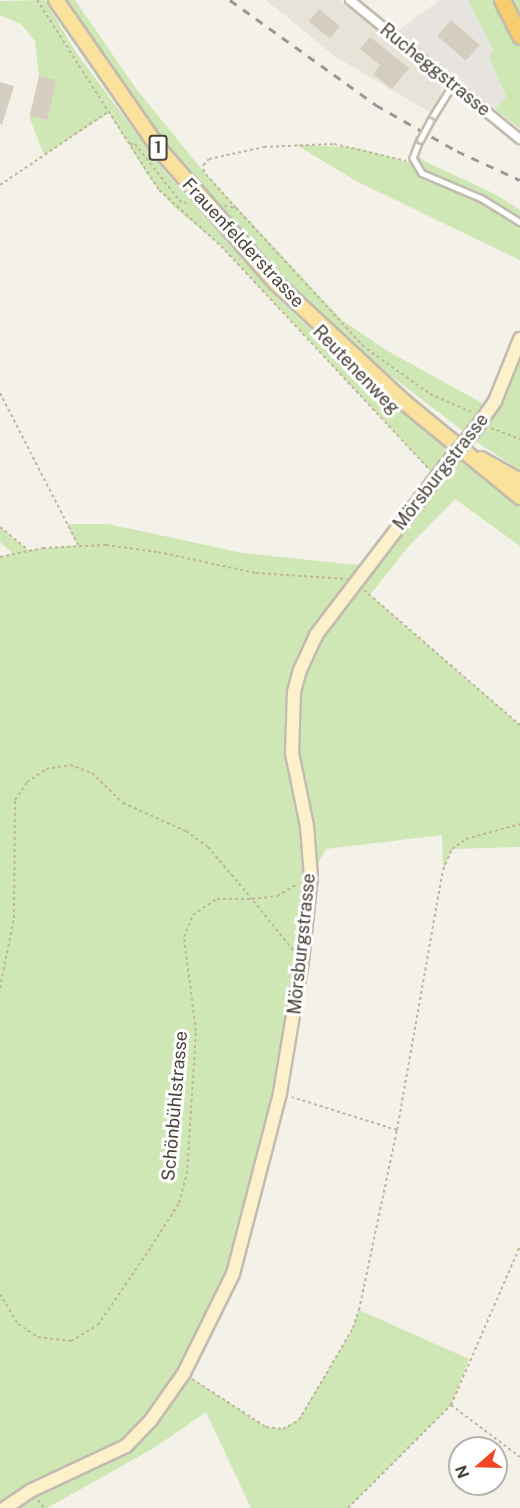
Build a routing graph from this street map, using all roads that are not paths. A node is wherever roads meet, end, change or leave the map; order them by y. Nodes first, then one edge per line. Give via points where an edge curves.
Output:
1 (56, 0) edge
2 (350, 0) edge
3 (502, 0) edge
4 (520, 36) edge
5 (453, 84) junction
6 (520, 139) edge
7 (520, 222) edge
8 (520, 339) edge
9 (468, 453) junction
10 (520, 481) edge
11 (520, 497) edge
12 (5, 1508) edge

1 - 9 main road, Frauenfelderstrasse / 1 via 127,106 236,240 345,349
2 - 5 street, Rucheggstrasse
3 - 4 highway
5 - 6 street, Rucheggstrasse
5 - 7 lane, bridge via 413,153 415,164 426,176 481,198
8 - 12 street, Mörsburgstrasse, bridge via 498,394 478,425 316,635 300,670 294,692 292,753 307,826 311,877 302,962 280,1093 233,1274 184,1374 151,1420 126,1446 30,1491
9 - 10 main road, Frauenfelderstrasse / 1
9 - 11 main road, Frauenfelderstrasse / 1

